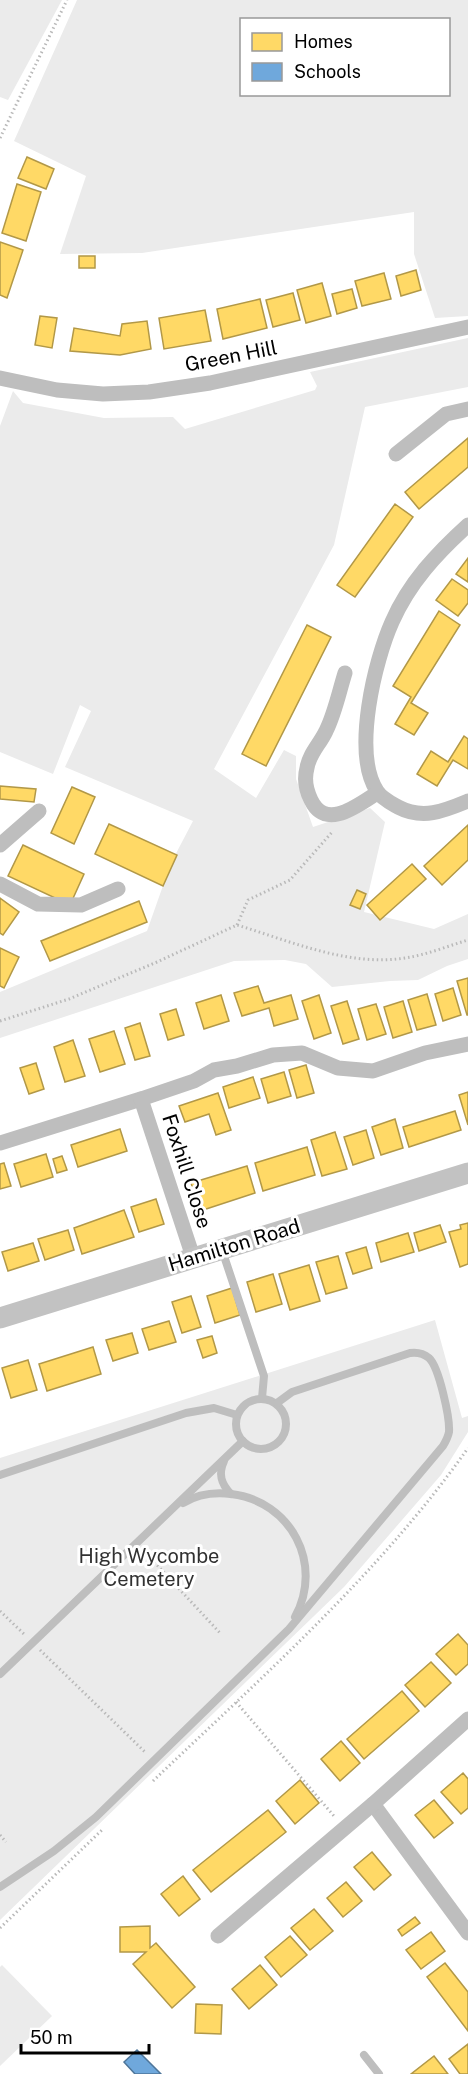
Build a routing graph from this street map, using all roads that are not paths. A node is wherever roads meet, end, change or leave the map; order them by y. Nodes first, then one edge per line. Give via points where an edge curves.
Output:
1 (468, 327) edge
2 (0, 378) edge
3 (468, 409) edge
4 (396, 454) dead end
5 (468, 525) edge
6 (345, 674) dead end
7 (377, 793) junction
8 (468, 801) edge
9 (39, 811) dead end
10 (0, 844) edge
11 (0, 884) edge
12 (118, 889) dead end
13 (468, 1044) edge
14 (141, 1099) junction
15 (0, 1143) edge
16 (468, 1173) edge
17 (222, 1249) junction
18 (193, 1257) junction
19 (0, 1318) edge
20 (262, 1398) junction
21 (277, 1403) junction
22 (237, 1415) junction
23 (243, 1441) junction
24 (225, 1459) junction
25 (0, 1475) edge
26 (231, 1494) junction
27 (171, 1510) junction
28 (306, 1581) junction
29 (326, 1587) junction
30 (289, 1629) junction
31 (0, 1674) edge
32 (468, 1719) edge
33 (373, 1804) junction
34 (0, 1887) edge
35 (468, 1933) edge
36 (218, 1936) dead end
37 (364, 2055) dead end
38 (379, 2074) edge

1 - 2 street, Green Hill via 210,383 149,392 57,390
3 - 4 street via 446,414
5 - 7 street via 415,580 392,621 377,660 366,727 367,760
6 - 7 street via 326,731 306,770 307,788 314,806 333,816
7 - 8 street via 418,814 432,814
9 - 10 street
11 - 12 street via 38,904 81,905
13 - 14 street, Foxhill Close via 425,1053 373,1071 338,1068 302,1053 273,1055 214,1070
14 - 15 street, Foxhill Close
14 - 18 street, Foxhill Close
16 - 17 street, Hamilton Road
17 - 18 street, Hamilton Road
17 - 20 lane via 264,1376
18 - 19 street, Hamilton Road
20 - 21 lane
20 - 22 lane via 247,1403
21 - 23 lane via 286,1416 282,1439 261,1449
21 - 29 lane via 292,1392 417,1352 432,1363 444,1399 449,1431 443,1446
22 - 23 lane via 237,1431
22 - 25 lane via 214,1408 186,1413
23 - 24 lane
24 - 26 lane via 221,1481
24 - 27 lane
26 - 27 lane via 218,1492 190,1498
26 - 28 lane via 245,1495 270,1507 290,1526 303,1550
27 - 31 lane
28 - 29 lane via 315,1588
28 - 30 lane via 302,1604
29 - 30 lane
30 - 34 lane via 96,1817 61,1847
32 - 33 street
33 - 35 street
33 - 36 street
37 - 38 lane

